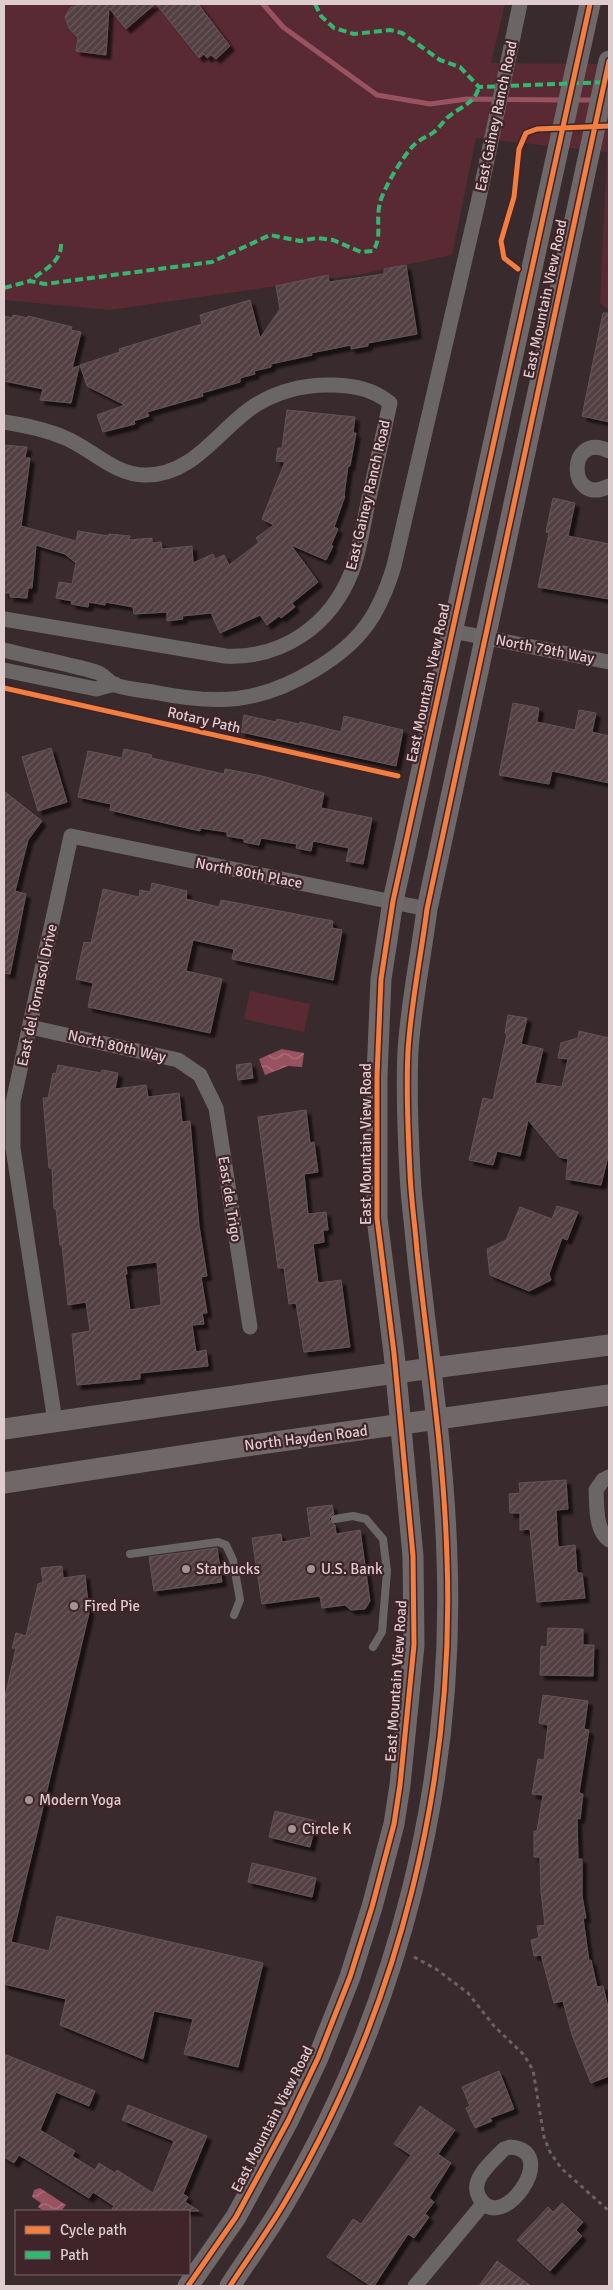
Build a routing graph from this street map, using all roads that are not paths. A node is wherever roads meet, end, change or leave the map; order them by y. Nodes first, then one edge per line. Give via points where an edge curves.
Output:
1 (520, 4) edge
2 (590, 4) edge
3 (609, 61) edge
4 (4, 422) edge
5 (609, 451) edge
6 (609, 486) edge
7 (4, 619) edge
8 (452, 631) junction
9 (485, 637) junction
10 (4, 650) edge
11 (609, 662) edge
12 (4, 670) edge
13 (115, 684) junction
14 (71, 836) joint
15 (394, 901) junction
16 (427, 909) junction
17 (30, 1027) junction
18 (200, 1075) joint
19 (250, 1327) dead end
20 (609, 1346) edge
21 (431, 1368) junction
22 (396, 1373) junction
23 (609, 1395) edge
24 (438, 1420) junction
25 (55, 1421) junction
26 (402, 1426) junction
27 (4, 1429) edge
28 (609, 1477) edge
29 (4, 1483) edge
30 (335, 1519) dead end
31 (609, 1540) edge
32 (130, 1554) dead end
33 (234, 1615) dead end
34 (372, 1647) dead end
35 (483, 2204) dead end
36 (188, 2286) edge
37 (230, 2286) edge
38 (415, 2286) edge

1 - 13 street, East Gainey Ranch Road via 394,566 384,597 347,648 291,684 272,692 229,701 203,701
2 - 8 main road, East Mountain View Road
3 - 9 main road, East Mountain View Road
4 - 7 street, East Gainey Ranch Road via 64,437 123,471 144,475 170,472 192,461 253,407 292,388 319,384 358,387 381,395 390,403 352,570 337,599 315,626 290,642 263,654 225,656
5 - 6 street via 597,447 584,452 576,470 588,488
8 - 9 street, North 79th Way
8 - 15 main road, East Mountain View Road
9 - 11 street, North 79th Way
9 - 16 main road, East Mountain View Road
10 - 13 street, East Gainey Ranch Road via 99,673
12 - 13 street, East Gainey Ranch Road via 96,690
14 - 15 street, North 80th Place
14 - 17 street, East del Tornasol Drive
15 - 16 street, North 80th Place
15 - 22 main road, East Mountain View Road via 381,979 377,1218
16 - 21 main road, East Mountain View Road via 408,1052 410,1174
17 - 18 street, North 80th Way via 178,1060
17 - 25 street, East del Tornasol Drive via 13,1102 14,1148
18 - 19 street, East del Trigo via 216,1108
20 - 21 main road
21 - 22 main road
21 - 24 main road, East Mountain View Road
22 - 25 main road
22 - 26 main road, East Mountain View Road
23 - 24 main road, North Hayden Road
24 - 26 main road, North Hayden Road
24 - 37 main road, East Mountain View Road via 447,1557 448,1645 429,1820 407,1918 372,2023 319,2140 284,2203
25 - 27 main road
26 - 29 main road, North Hayden Road via 230,1448
26 - 36 main road, East Mountain View Road via 414,1556 414,1636 401,1776 384,1866 355,1962 318,2058 236,2217
28 - 31 street via 596,1490 599,1523
30 - 34 lane via 353,1516 366,1519 383,1539 387,1571 382,1632
32 - 33 lane via 218,1542 226,1545 233,1560 240,1600
35 - 38 street

